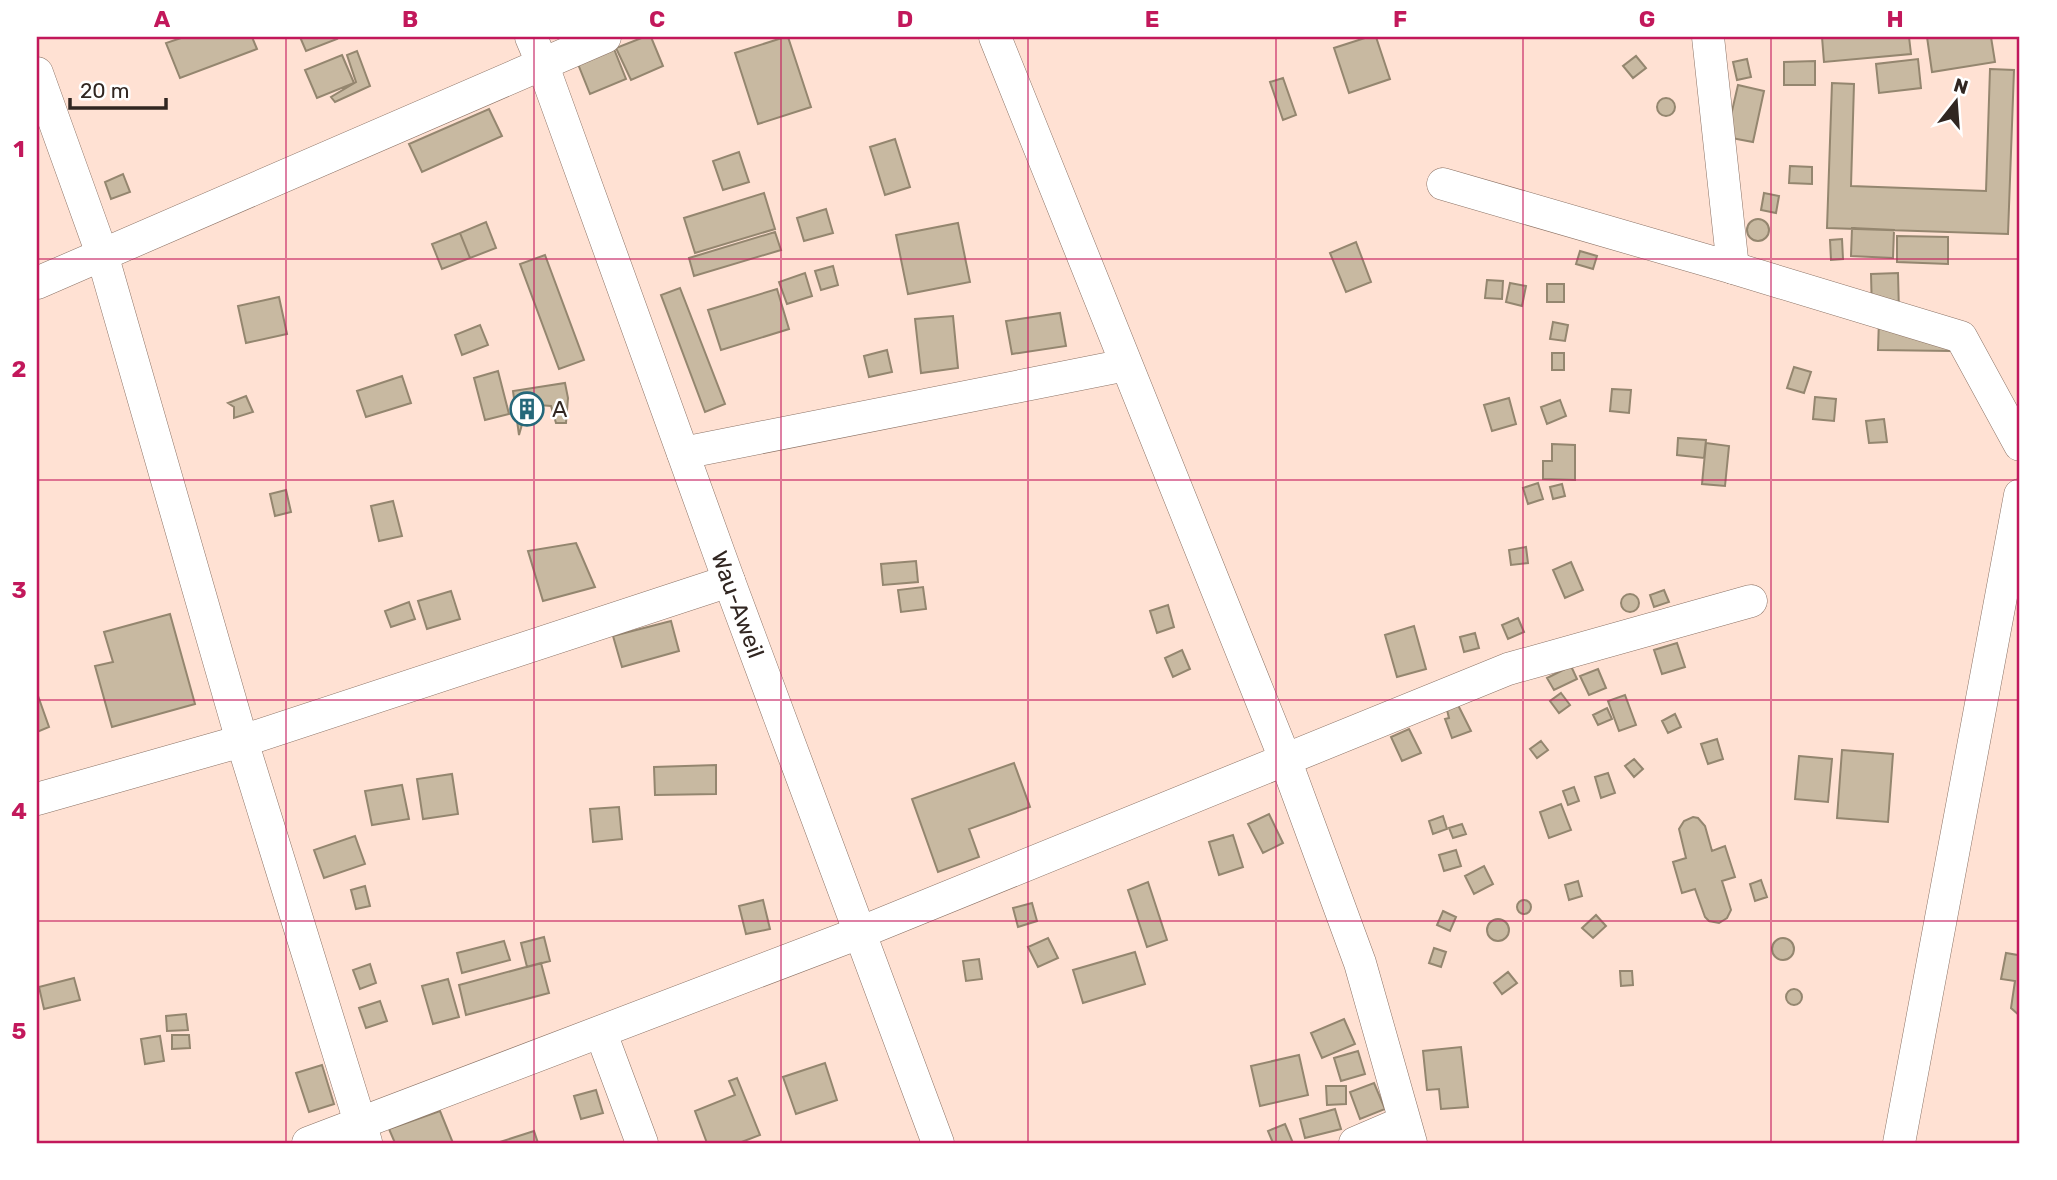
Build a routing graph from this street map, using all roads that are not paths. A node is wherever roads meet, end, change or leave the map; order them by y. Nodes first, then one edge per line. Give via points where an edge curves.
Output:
1 (605, 37) edge
2 (995, 37) edge
3 (1708, 37) edge
4 (537, 50) edge
5 (37, 73) edge
6 (1443, 184) dead end
7 (102, 254) junction
8 (1733, 268) junction
9 (37, 283) edge
10 (1126, 365) junction
11 (2020, 445) edge
12 (683, 453) junction
13 (2020, 495) edge
14 (729, 581) junction
15 (1751, 601) dead end
16 (242, 741) junction
17 (1284, 759) junction
18 (37, 799) edge
19 (859, 933) junction
20 (601, 1033) junction
21 (1408, 1133) edge
22 (363, 1134) edge
23 (308, 1143) edge
24 (642, 1143) edge
25 (938, 1143) edge
26 (1355, 1143) edge
27 (1899, 1143) edge

1 - 4 street
2 - 10 street
3 - 8 street
4 - 7 street
4 - 12 street, Wau-Aweil
5 - 7 street
6 - 8 street
7 - 9 street
7 - 16 street
8 - 11 street via 1961,337
10 - 12 street
10 - 17 street
12 - 14 street, Wau-Aweil
13 - 27 street
14 - 16 street
14 - 19 street, Wau-Aweil
15 - 17 street via 1508,669
16 - 18 street
16 - 22 street
17 - 19 street
17 - 21 street via 1360,962
19 - 20 street
19 - 25 street, Wau-Aweil
20 - 22 street
20 - 24 street
21 - 26 street
22 - 23 street

